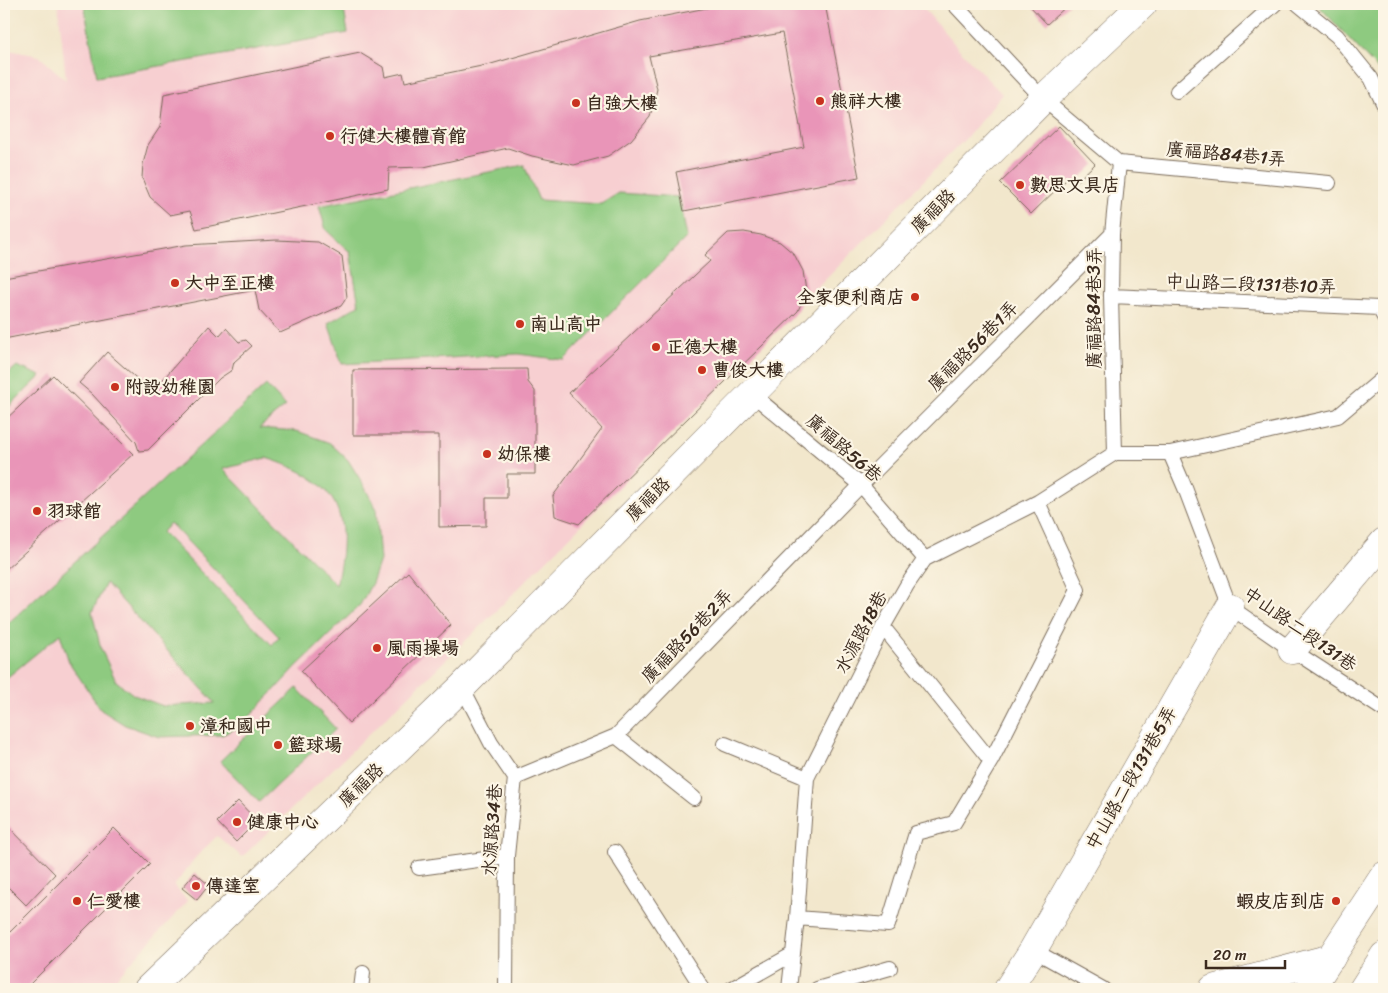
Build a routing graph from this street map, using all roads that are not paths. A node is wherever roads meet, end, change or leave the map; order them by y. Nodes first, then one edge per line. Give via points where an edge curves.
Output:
1 (954, 4) edge
2 (1143, 4) edge
3 (1274, 4) edge
4 (1298, 4) edge
5 (1177, 91) dead end
6 (1043, 99) junction
7 (1384, 105) edge
8 (1119, 163) junction
9 (1329, 183) dead end
10 (1112, 234) junction
11 (1111, 296) junction
12 (1384, 317) edge
13 (1384, 377) edge
14 (752, 394) junction
15 (1115, 453) junction
16 (1170, 453) junction
17 (862, 485) junction
18 (1038, 502) junction
19 (1384, 542) edge
20 (925, 560) junction
21 (1230, 607) junction
22 (883, 627) junction
23 (1292, 650) junction
24 (462, 687) junction
25 (1384, 710) edge
26 (616, 736) junction
27 (725, 744) dead end
28 (992, 761) junction
29 (515, 778) junction
30 (807, 778) junction
31 (694, 798) dead end
32 (615, 852) dead end
33 (507, 856) junction
34 (419, 868) dead end
35 (1384, 876) edge
36 (797, 918) junction
37 (1033, 950) junction
38 (793, 954) junction
39 (1384, 956) edge
40 (1332, 958) junction
41 (890, 968) dead end
42 (363, 973) dead end
43 (148, 989) edge
44 (361, 989) edge
45 (506, 989) edge
46 (703, 989) edge
47 (731, 989) edge
48 (789, 989) edge
49 (817, 989) edge
50 (1008, 989) edge
51 (1102, 989) edge
52 (1213, 989) edge
53 (1310, 989) edge
54 (1363, 989) edge

1 - 6 lane
2 - 6 street, 廣福路
3 - 5 lane
4 - 7 lane via 1336,36 1371,78
6 - 8 lane
6 - 14 street, 廣福路
8 - 9 lane, 廣福路84巷1弄
8 - 10 lane, 廣福路84巷3弄
10 - 11 lane, 廣福路84巷3弄
10 - 17 lane, 廣福路56巷1弄
11 - 12 lane, 中山路二段131巷10弄 via 1379,308
11 - 15 lane, 廣福路84巷3弄
13 - 16 lane via 1338,416
14 - 17 lane, 廣福路56巷
14 - 24 street, 廣福路
15 - 16 lane
15 - 18 lane, 水源路18巷
16 - 21 lane, 中山路二段131巷
17 - 20 lane, 廣福路56巷
17 - 26 lane, 廣福路56巷2弄
18 - 20 lane, 水源路18巷
18 - 28 lane via 1078,590
19 - 23 street
20 - 22 lane, 水源路18巷
21 - 23 lane, 中山路二段131巷
21 - 37 street, 中山路二段131巷5弄
22 - 28 lane
22 - 30 lane, 水源路18巷
23 - 25 lane, 中山路二段131巷
24 - 29 lane, 水源路34巷 via 491,743
24 - 43 street, 廣福路
26 - 29 lane, 廣福路56巷2弄
26 - 31 lane
27 - 30 lane
28 - 36 lane via 954,823 916,832 888,925
29 - 33 lane, 水源路34巷
30 - 36 lane, 水源路18巷
32 - 46 lane
33 - 34 lane
33 - 45 lane, 水源路34巷
35 - 40 street
36 - 38 lane, 水源路18巷
37 - 50 street, 中山路二段131巷5弄
37 - 51 lane
38 - 47 lane
38 - 48 lane, 水源路18巷
39 - 54 street
40 - 52 street
40 - 53 street
41 - 49 lane
42 - 44 lane

